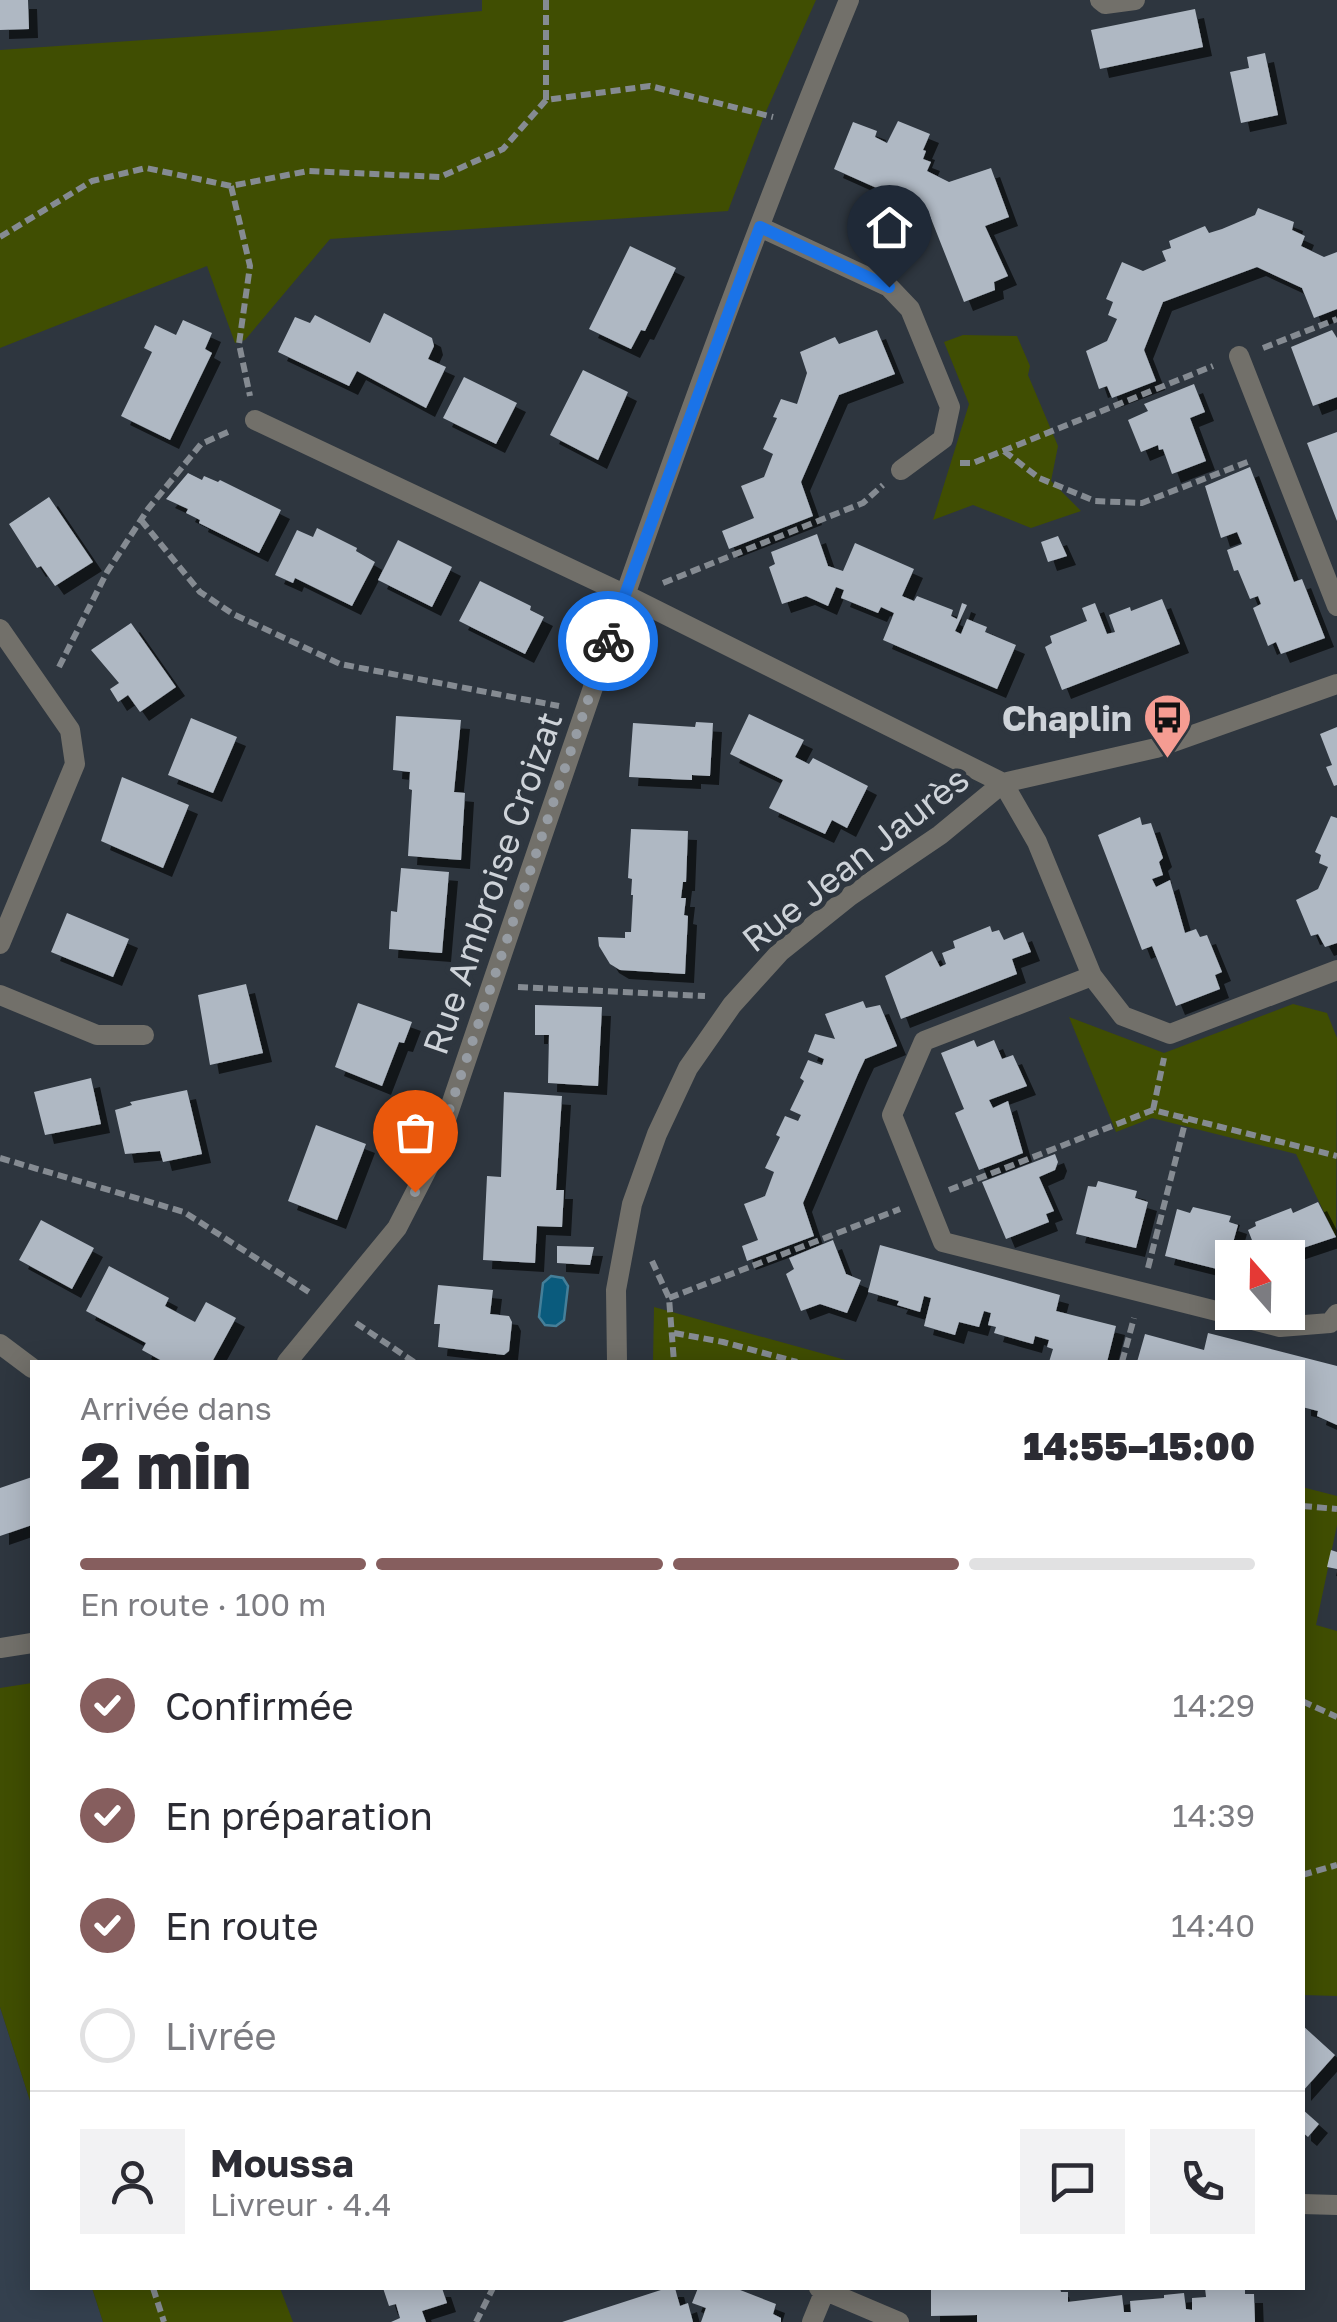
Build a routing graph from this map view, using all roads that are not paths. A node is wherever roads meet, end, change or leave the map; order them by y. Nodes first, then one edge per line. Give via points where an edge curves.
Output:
1 (849, 0) edge
2 (1100, 0) edge
3 (1135, 0) edge
4 (760, 227) junction
5 (1239, 356) road end
6 (256, 420) road end
7 (900, 470) dead end
8 (624, 594) junction
9 (1337, 606) edge
10 (0, 629) edge
11 (1337, 684) edge
12 (1003, 783) junction
13 (0, 944) edge
14 (1092, 976) junction
15 (1335, 976) edge
16 (0, 995) edge
17 (144, 1034) dead end
18 (1337, 1314) edge
19 (0, 1344) edge
20 (289, 1360) edge
21 (616, 1360) edge
22 (30, 1366) edge
23 (30, 1642) edge
24 (0, 1648) edge
25 (1305, 2204) edge
26 (1337, 2206) edge
27 (822, 2290) edge
28 (827, 2290) edge
29 (812, 2322) edge
30 (899, 2322) edge

1 - 4 street, Rue Ambroise Croizat
2 - 3 street
4 - 7 street via 889,287 910,309 950,408 943,439
4 - 8 street, Rue Ambroise Croizat
5 - 9 street
6 - 8 street
8 - 12 street
8 - 20 street, Rue Ambroise Croizat via 433,1158 397,1228
10 - 13 street via 70,730 75,764
11 - 12 street, Rue Jean Jaurès via 1156,748
12 - 14 street via 1037,842
12 - 21 street, Rue Jean Jaurès via 780,952 688,1068 632,1204 616,1290
14 - 15 street via 1124,1016 1170,1034
14 - 18 street via 924,1041 892,1115 943,1242 1280,1327 1330,1323
16 - 17 street via 97,1035
19 - 22 street
23 - 24 street
25 - 26 street
27 - 29 street
28 - 30 street

